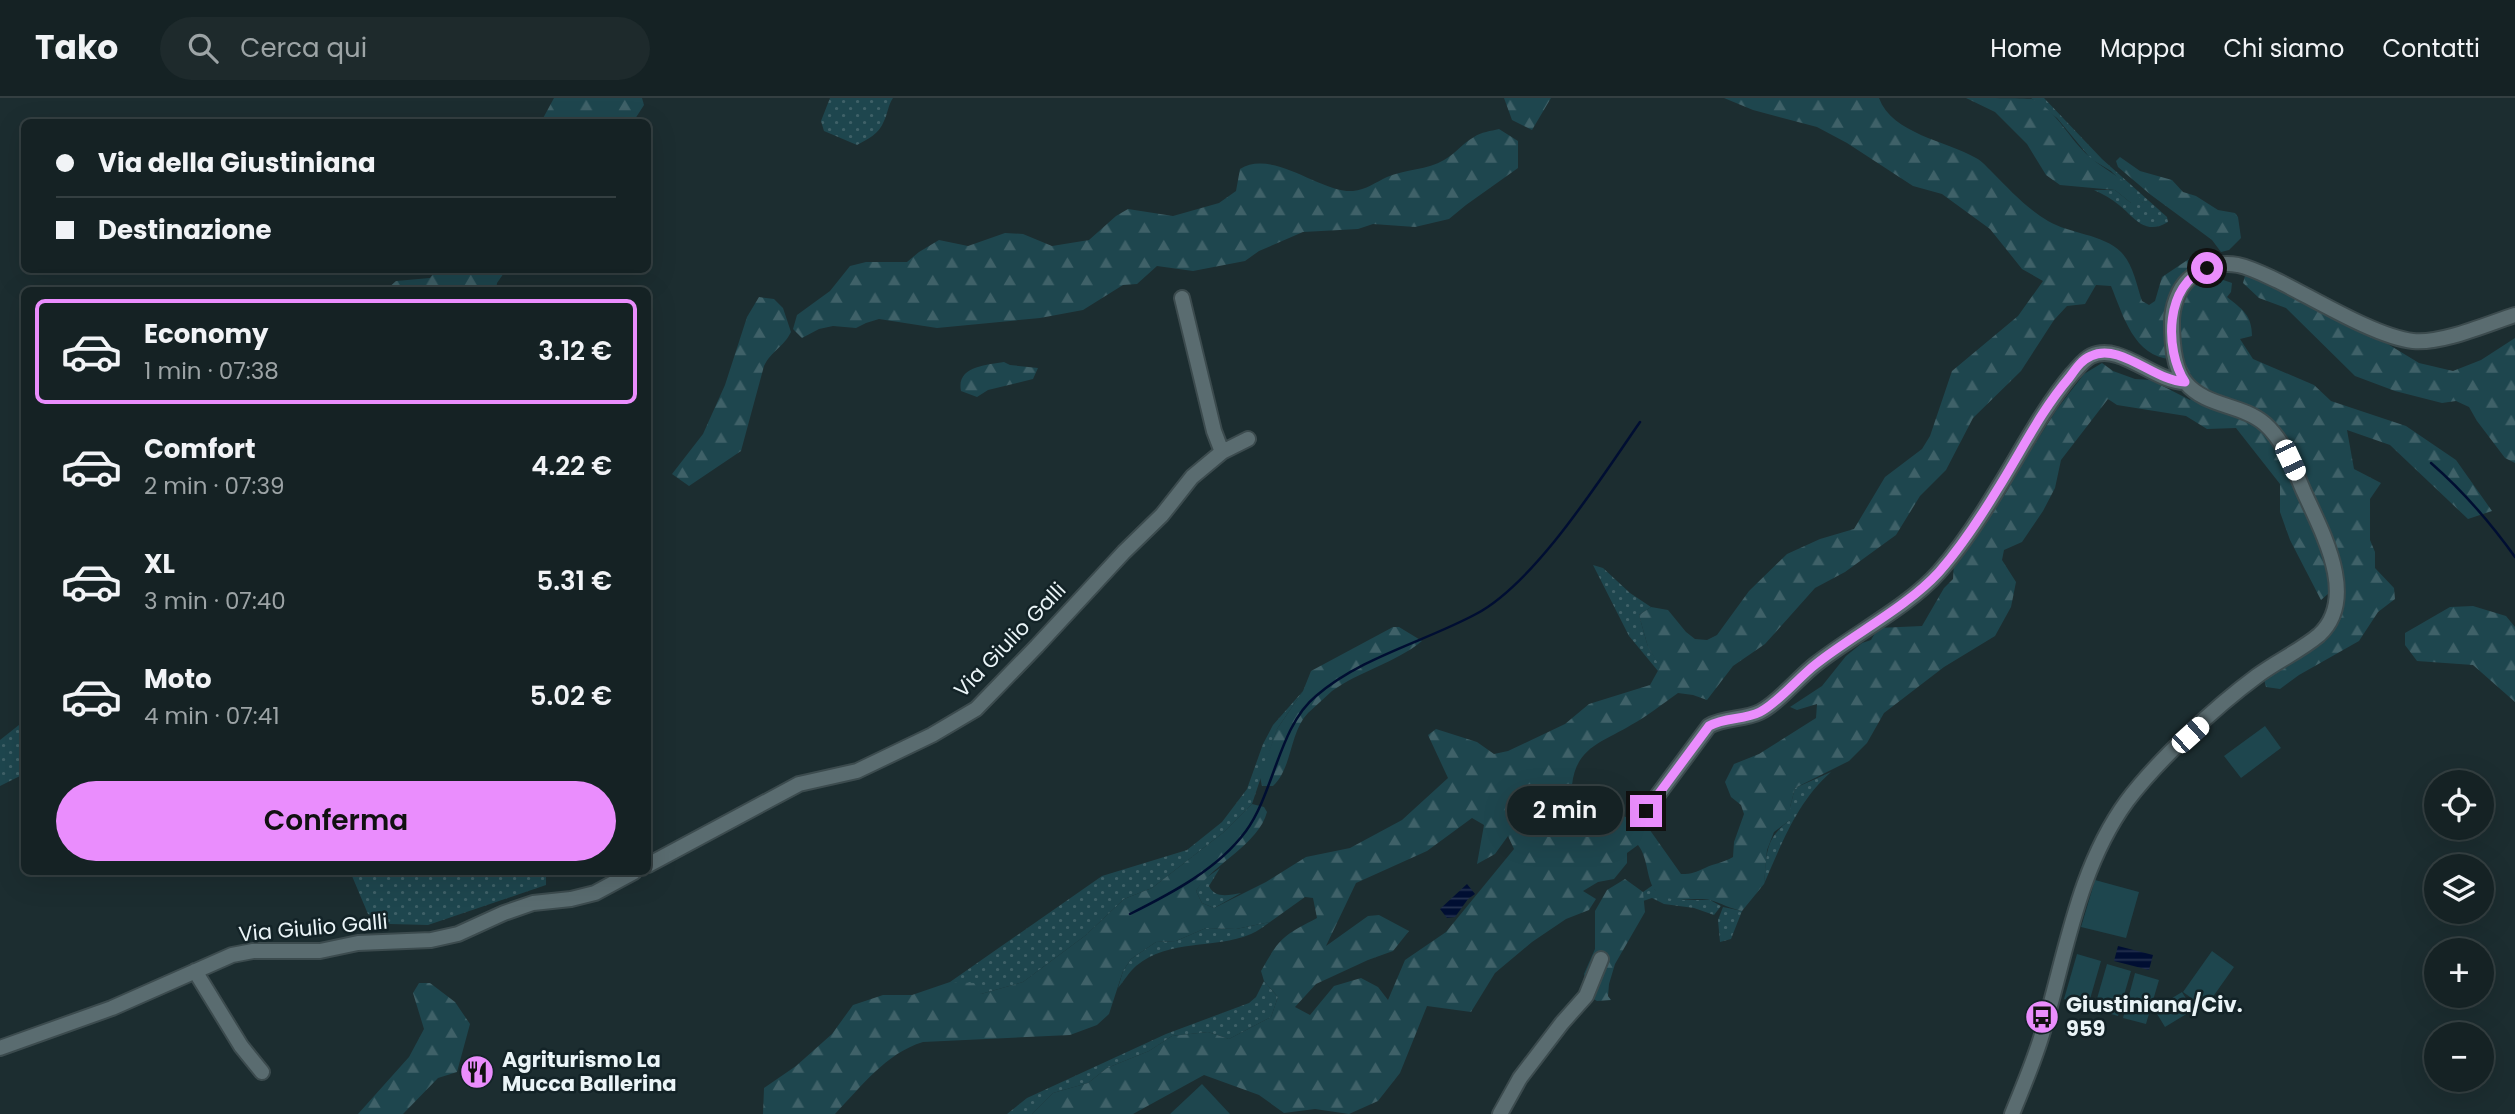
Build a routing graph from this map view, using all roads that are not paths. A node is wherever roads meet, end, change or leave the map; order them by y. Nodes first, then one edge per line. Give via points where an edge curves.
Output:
1 (1182, 298) dead end
2 (2515, 314) edge
3 (2185, 382) junction
4 (1248, 439) dead end
5 (1222, 452) junction
6 (1646, 811) dead end
7 (651, 863) edge
8 (628, 875) edge
9 (1601, 958) dead end
10 (195, 971) junction
11 (0, 1048) edge
12 (262, 1072) dead end
13 (1500, 1114) edge
14 (2012, 1114) edge

1 - 5 street
2 - 3 street via 2435,340 2410,341 2254,270 2223,264 2202,270 2185,284 2175,304 2173,331 2178,369
3 - 6 street via 2161,377 2114,354 2098,354 2084,361 2052,399 1997,491 1937,574 1817,663 1763,710 1709,726
3 - 14 street via 2210,400 2254,416 2279,440 2330,548 2334,613 2319,635 2255,677 2190,735 2116,817 2084,883 2041,1038
4 - 5 street, Via Giulio Galli
5 - 7 street, Via Giulio Galli via 1192,477 1162,515 976,709 857,771 799,784
8 - 10 street, Via Giulio Galli via 594,893 533,903 458,934 431,940 358,943 320,951 253,951
9 - 13 street via 1587,996 1520,1078
10 - 11 street, Via Giulio Galli via 112,1008
10 - 12 street

